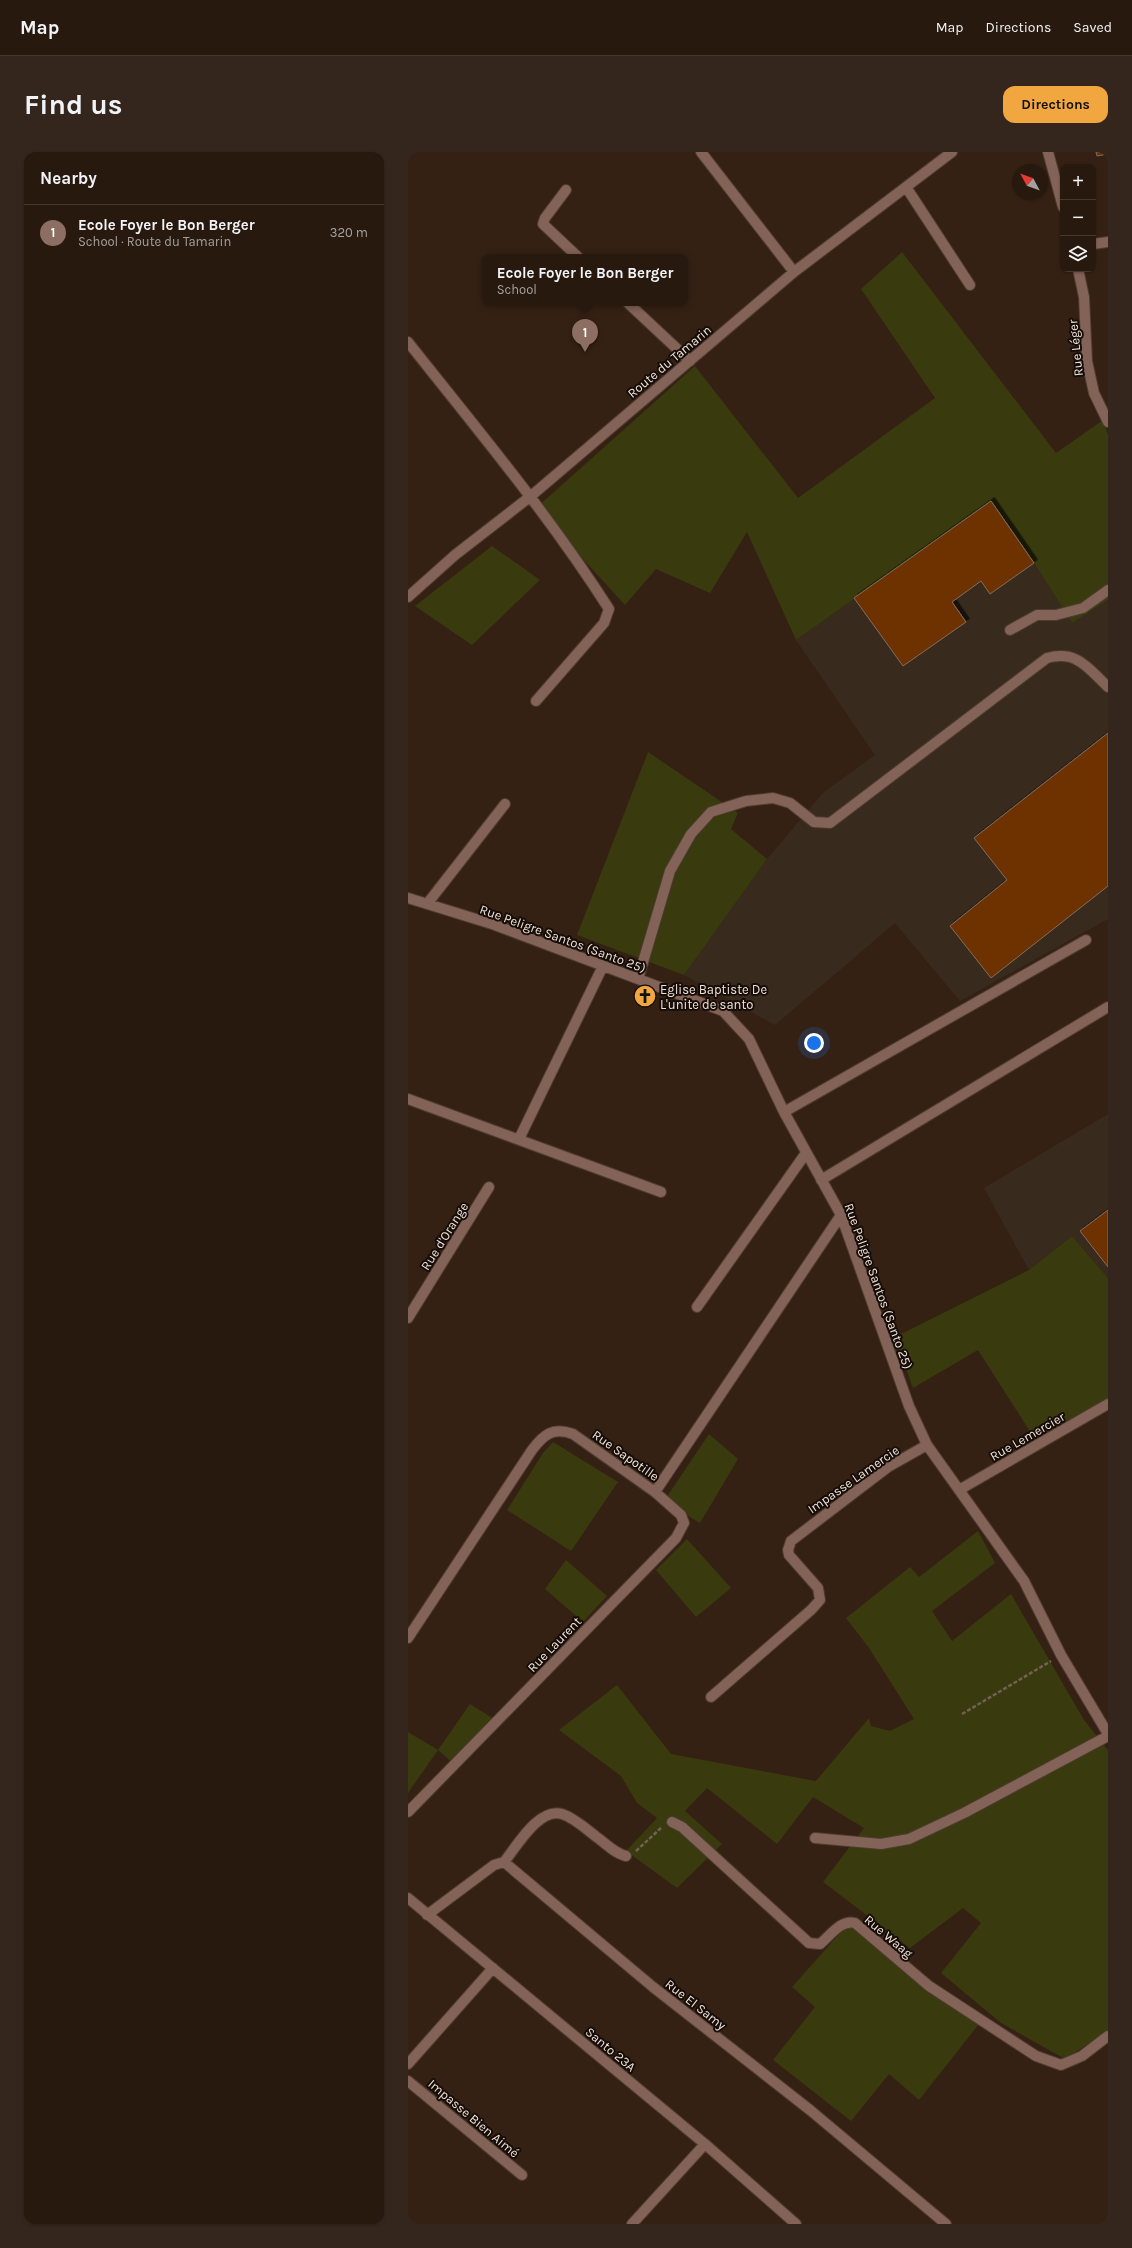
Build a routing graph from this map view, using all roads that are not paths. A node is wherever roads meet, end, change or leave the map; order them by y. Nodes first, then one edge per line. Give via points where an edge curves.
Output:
1 (701, 152) edge
2 (952, 152) edge
3 (1048, 152) edge
4 (906, 187) junction
5 (566, 190) dead end
6 (1061, 200) edge
7 (1108, 242) edge
8 (1096, 244) edge
9 (575, 254) edge
10 (794, 272) junction
11 (1079, 272) edge
12 (970, 285) dead end
13 (631, 306) edge
14 (408, 342) edge
15 (690, 361) junction
16 (1108, 422) edge
17 (531, 496) junction
18 (1108, 590) edge
19 (408, 597) edge
20 (1010, 630) dead end
21 (1108, 687) edge
22 (536, 701) dead end
23 (505, 804) dead end
24 (408, 898) edge
25 (427, 904) junction
26 (1086, 940) dead end
27 (603, 966) junction
28 (638, 979) junction
29 (1108, 1007) edge
30 (408, 1099) edge
31 (784, 1112) junction
32 (518, 1139) junction
33 (806, 1153) junction
34 (821, 1180) junction
35 (489, 1187) dead end
36 (661, 1192) dead end
37 (841, 1215) junction
38 (697, 1307) dead end
39 (408, 1318) edge
40 (1108, 1404) edge
41 (926, 1445) junction
42 (959, 1490) junction
43 (655, 1492) junction
44 (409, 1633) edge
45 (711, 1697) dead end
46 (1108, 1735) edge
47 (408, 1812) edge
48 (672, 1822) road end
49 (815, 1838) dead end
50 (626, 1856) road end
51 (504, 1862) junction
52 (408, 1898) edge
53 (427, 1915) junction
54 (493, 1968) junction
55 (1108, 2036) edge
56 (408, 2064) edge
57 (408, 2080) edge
58 (705, 2144) junction
59 (522, 2175) dead end
60 (632, 2224) edge
61 (796, 2224) edge
62 (946, 2224) edge

1 - 10 street
2 - 4 street, Route du Tamarin
3 - 6 street
4 - 10 street, Route du Tamarin
4 - 12 street
5 - 9 street via 543,224
7 - 8 street
10 - 15 street, Route du Tamarin
11 - 16 street, Rue Léger via 1084,297 1087,361 1094,393
13 - 15 street
14 - 17 street
15 - 17 street, Route du Tamarin
17 - 19 street, Route du Tamarin via 455,555
17 - 22 street via 579,562 608,609 604,623
18 - 20 street via 1083,608 1056,615 1036,615
21 - 28 street via 1087,666 1072,656 1060,654 1047,658 830,823 814,822 790,803 772,798 746,801 711,812 691,834 670,871
23 - 25 street
24 - 25 street, Rue Peligre Santos (Santo 25)
25 - 27 street, Rue Peligre Santos (Santo 25) via 492,924
26 - 31 street
27 - 28 street, Rue Peligre Santos (Santo 25)
27 - 32 street
28 - 31 street, Rue Peligre Santos (Santo 25) via 723,1011 748,1039
29 - 34 street
30 - 32 street
31 - 33 street, Rue Peligre Santos (Santo 25)
32 - 36 street
33 - 34 street, Rue Peligre Santos (Santo 25)
33 - 38 street
34 - 37 street, Rue Peligre Santos (Santo 25)
35 - 39 street, Rue d'Orange
37 - 41 street, Rue Peligre Santos (Santo 25) via 909,1406
37 - 43 street, Rue Sapotille
40 - 42 street, Rue Lemercier
41 - 42 street, Rue Peligre Santos (Santo 25)
41 - 45 street, Impasse Lamercie via 888,1467 791,1541 789,1555 818,1588 820,1600
42 - 46 street, Rue Peligre Santos (Santo 25) via 1024,1581 1061,1655
43 - 44 street, Rue Sapotille via 573,1434 562,1430 552,1432 540,1439 532,1450
43 - 47 street, Rue Laurent via 681,1515 684,1523 676,1538
46 - 49 street via 964,1813 909,1839 881,1844
48 - 55 street, Rue Waag via 682,1827 809,1943 820,1944 844,1923 855,1923 929,1986 1036,2056 1061,2065 1082,2056
50 - 51 street via 616,1852 571,1817 554,1812 545,1814 537,1821
51 - 53 street via 494,1865
51 - 62 street, Rue El Samy via 653,1987 810,2110
52 - 53 street, Santo 23A
53 - 54 street, Santo 23A
54 - 56 street
54 - 58 street, Santo 23A
57 - 59 street, Impasse Bien Aimé
58 - 60 street
58 - 61 street, Santo 23A

